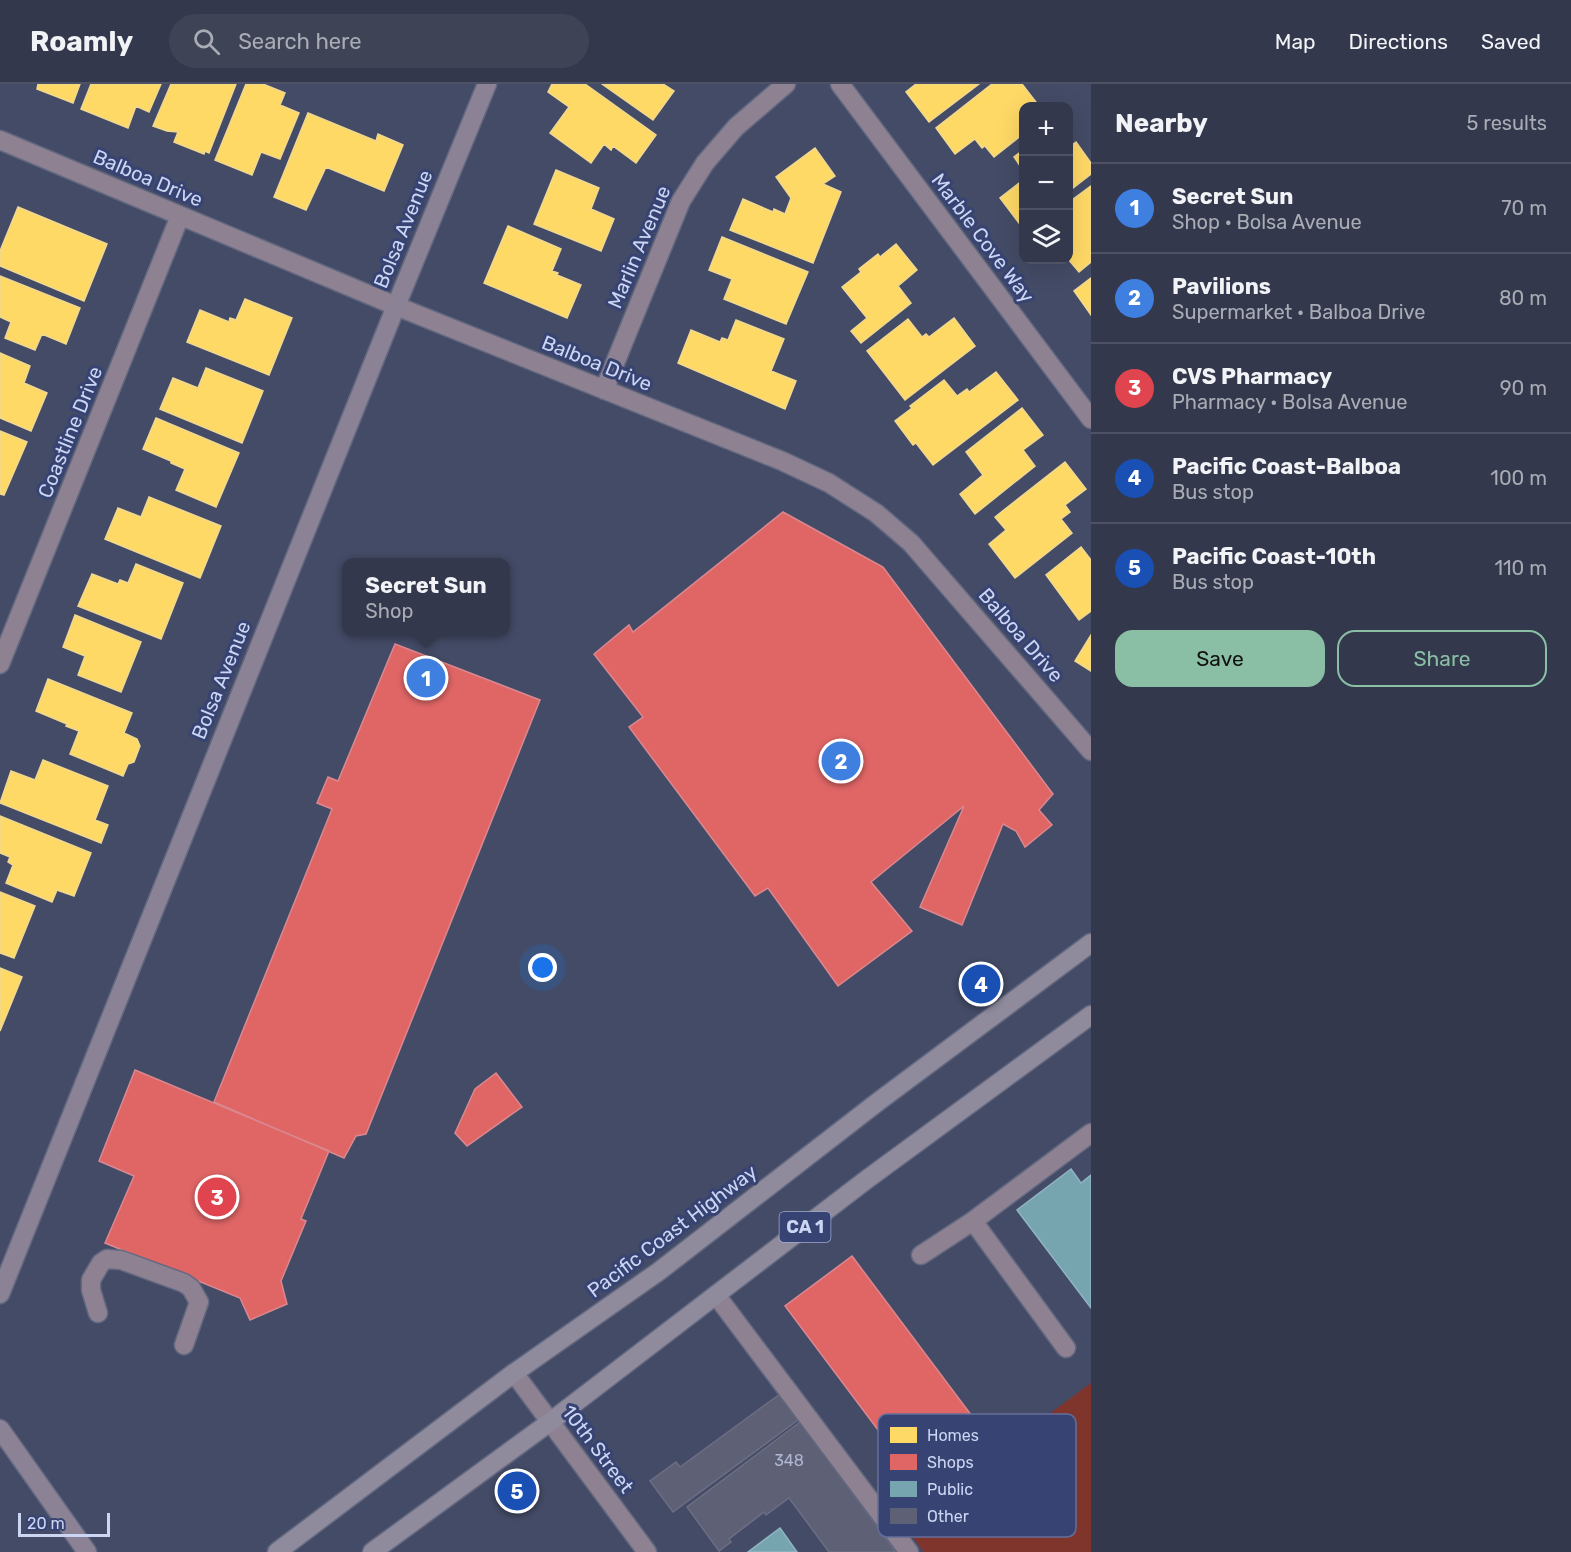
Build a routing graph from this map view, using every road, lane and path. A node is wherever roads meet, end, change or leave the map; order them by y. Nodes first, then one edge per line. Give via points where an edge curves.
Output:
1 (487, 84) edge
2 (786, 84) edge
3 (840, 84) edge
4 (0, 140) edge
5 (180, 216) junction
6 (396, 306) junction
7 (604, 390) junction
8 (1091, 419) edge
9 (0, 664) edge
10 (1091, 751) edge
11 (1091, 943) edge
12 (1089, 1021) edge
13 (1091, 1132) edge
14 (974, 1221) junction
15 (921, 1255) dead end
16 (0, 1294) edge
17 (716, 1295) junction
18 (98, 1313) dead end
19 (184, 1345) dead end
20 (1066, 1348) dead end
21 (514, 1373) junction
22 (550, 1422) junction
23 (0, 1429) edge
24 (878, 1511) edge
25 (898, 1537) edge
26 (87, 1552) edge
27 (278, 1552) edge
28 (372, 1552) edge
29 (647, 1552) edge
30 (909, 1552) edge

1 - 6 main road, Bolsa Avenue
2 - 7 street, Marlin Avenue via 736,127 705,163 681,201
3 - 8 street, Marble Cove Way
4 - 5 street, Balboa Drive
5 - 6 street, Balboa Drive
5 - 9 street, Coastline Drive
6 - 7 street, Balboa Drive
6 - 16 main road, Bolsa Avenue
7 - 10 street, Balboa Drive via 782,461 829,483 876,513 911,543
11 - 21 highway, Pacific Coast Highway / CA 1 via 658,1272
12 - 17 highway, CA 1 via 866,1180
13 - 14 street
14 - 15 street
14 - 20 street
17 - 22 highway, CA 1
17 - 24 street
18 - 19 street via 91,1280 107,1259 121,1260 184,1282 199,1302
21 - 22 street, 10th Street
21 - 27 highway, Pacific Coast Highway / CA 1
22 - 28 highway, CA 1
22 - 29 street, 10th Street
23 - 26 main road
25 - 30 street

